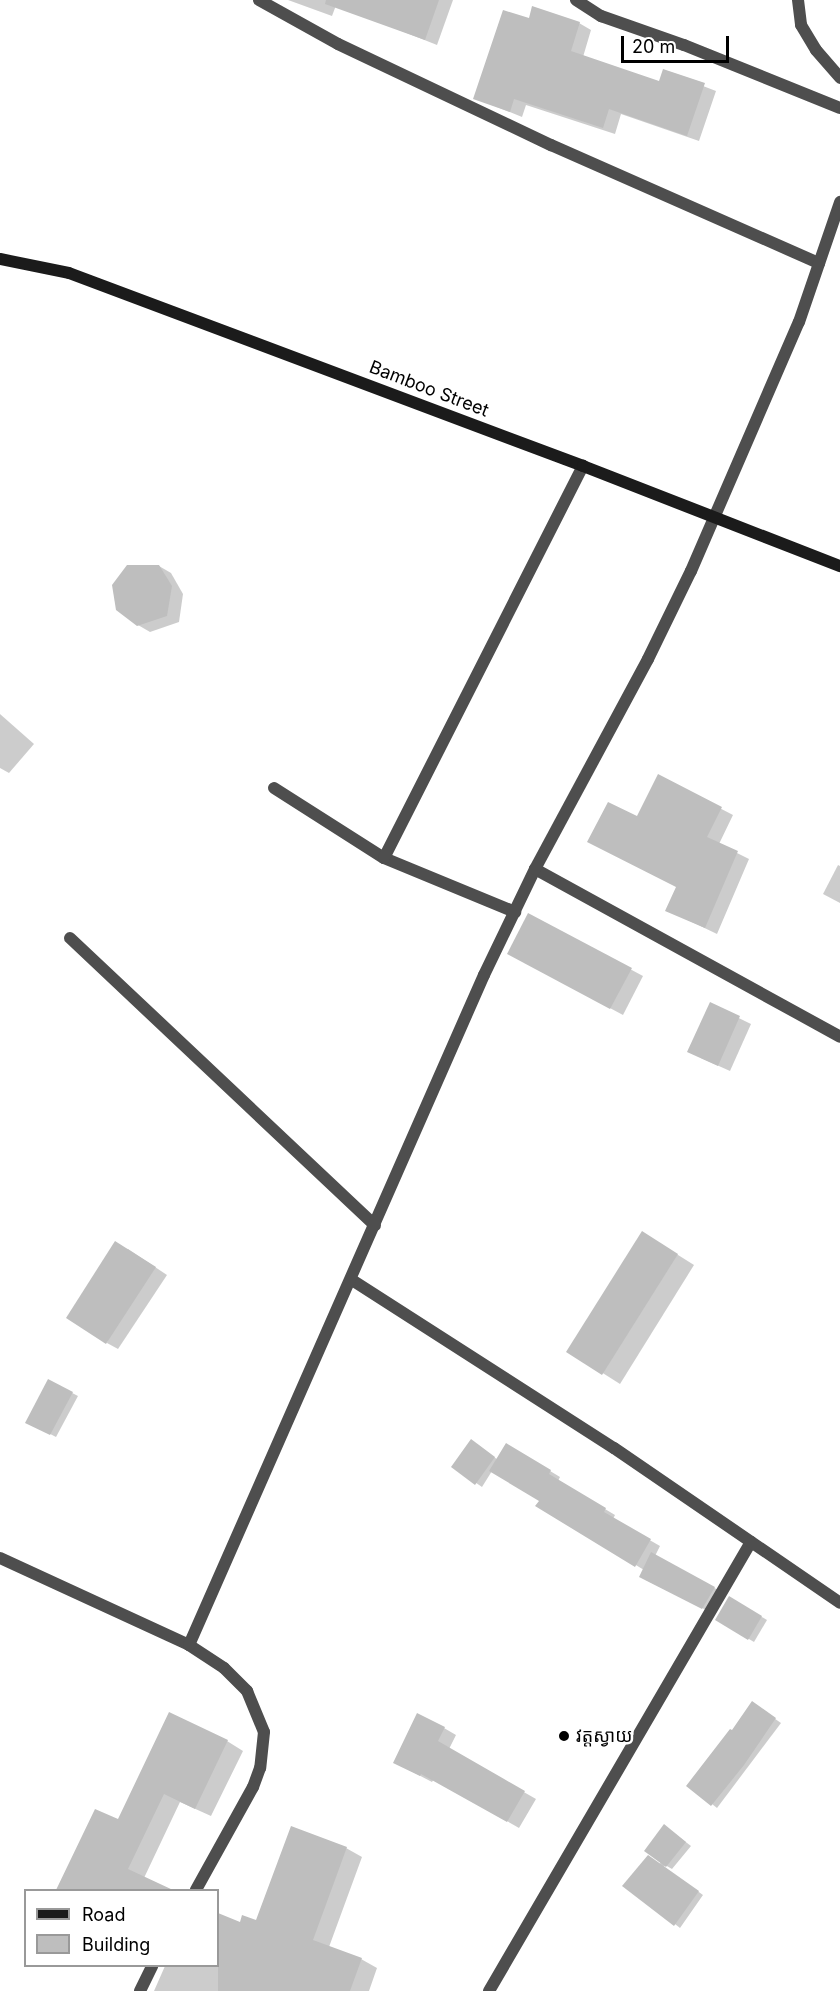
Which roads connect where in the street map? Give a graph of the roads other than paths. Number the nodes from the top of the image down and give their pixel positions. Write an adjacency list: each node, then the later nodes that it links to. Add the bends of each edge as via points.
1 (259, 0): 8 (street, via 338,44 551,145)
2 (576, 0): 5 (street, via 601,16)
3 (798, 0): 4 (street, via 801,25)
4 (840, 78)
5 (840, 108)
6 (840, 202): 8 (street)
7 (0, 259): 9 (street, Bamboo Street, via 69,273)
8 (819, 263): 10 (street, via 799,322)
9 (583, 466): 10 (street, Bamboo Street); 13 (street)
10 (714, 516): 11 (street, Bamboo Street); 14 (street, via 648,659)
11 (840, 566)
12 (274, 788): 13 (street)
13 (384, 858): 15 (street)
14 (535, 868): 15 (street); 17 (street)
15 (515, 912): 18 (street)
16 (70, 938): 18 (street)
17 (840, 1037)
18 (375, 1225): 19 (street)
19 (352, 1280): 20 (street, via 614,1448); 23 (street)
20 (751, 1542): 22 (street); 27 (street)
21 (0, 1558): 23 (street)
22 (840, 1603)
23 (189, 1645): 24 (street, via 224,1668 247,1691 264,1732 264,1752 253,1787)
24 (197, 1889)
25 (151, 1967): 26 (street)
26 (140, 1991)
27 (489, 1991)

